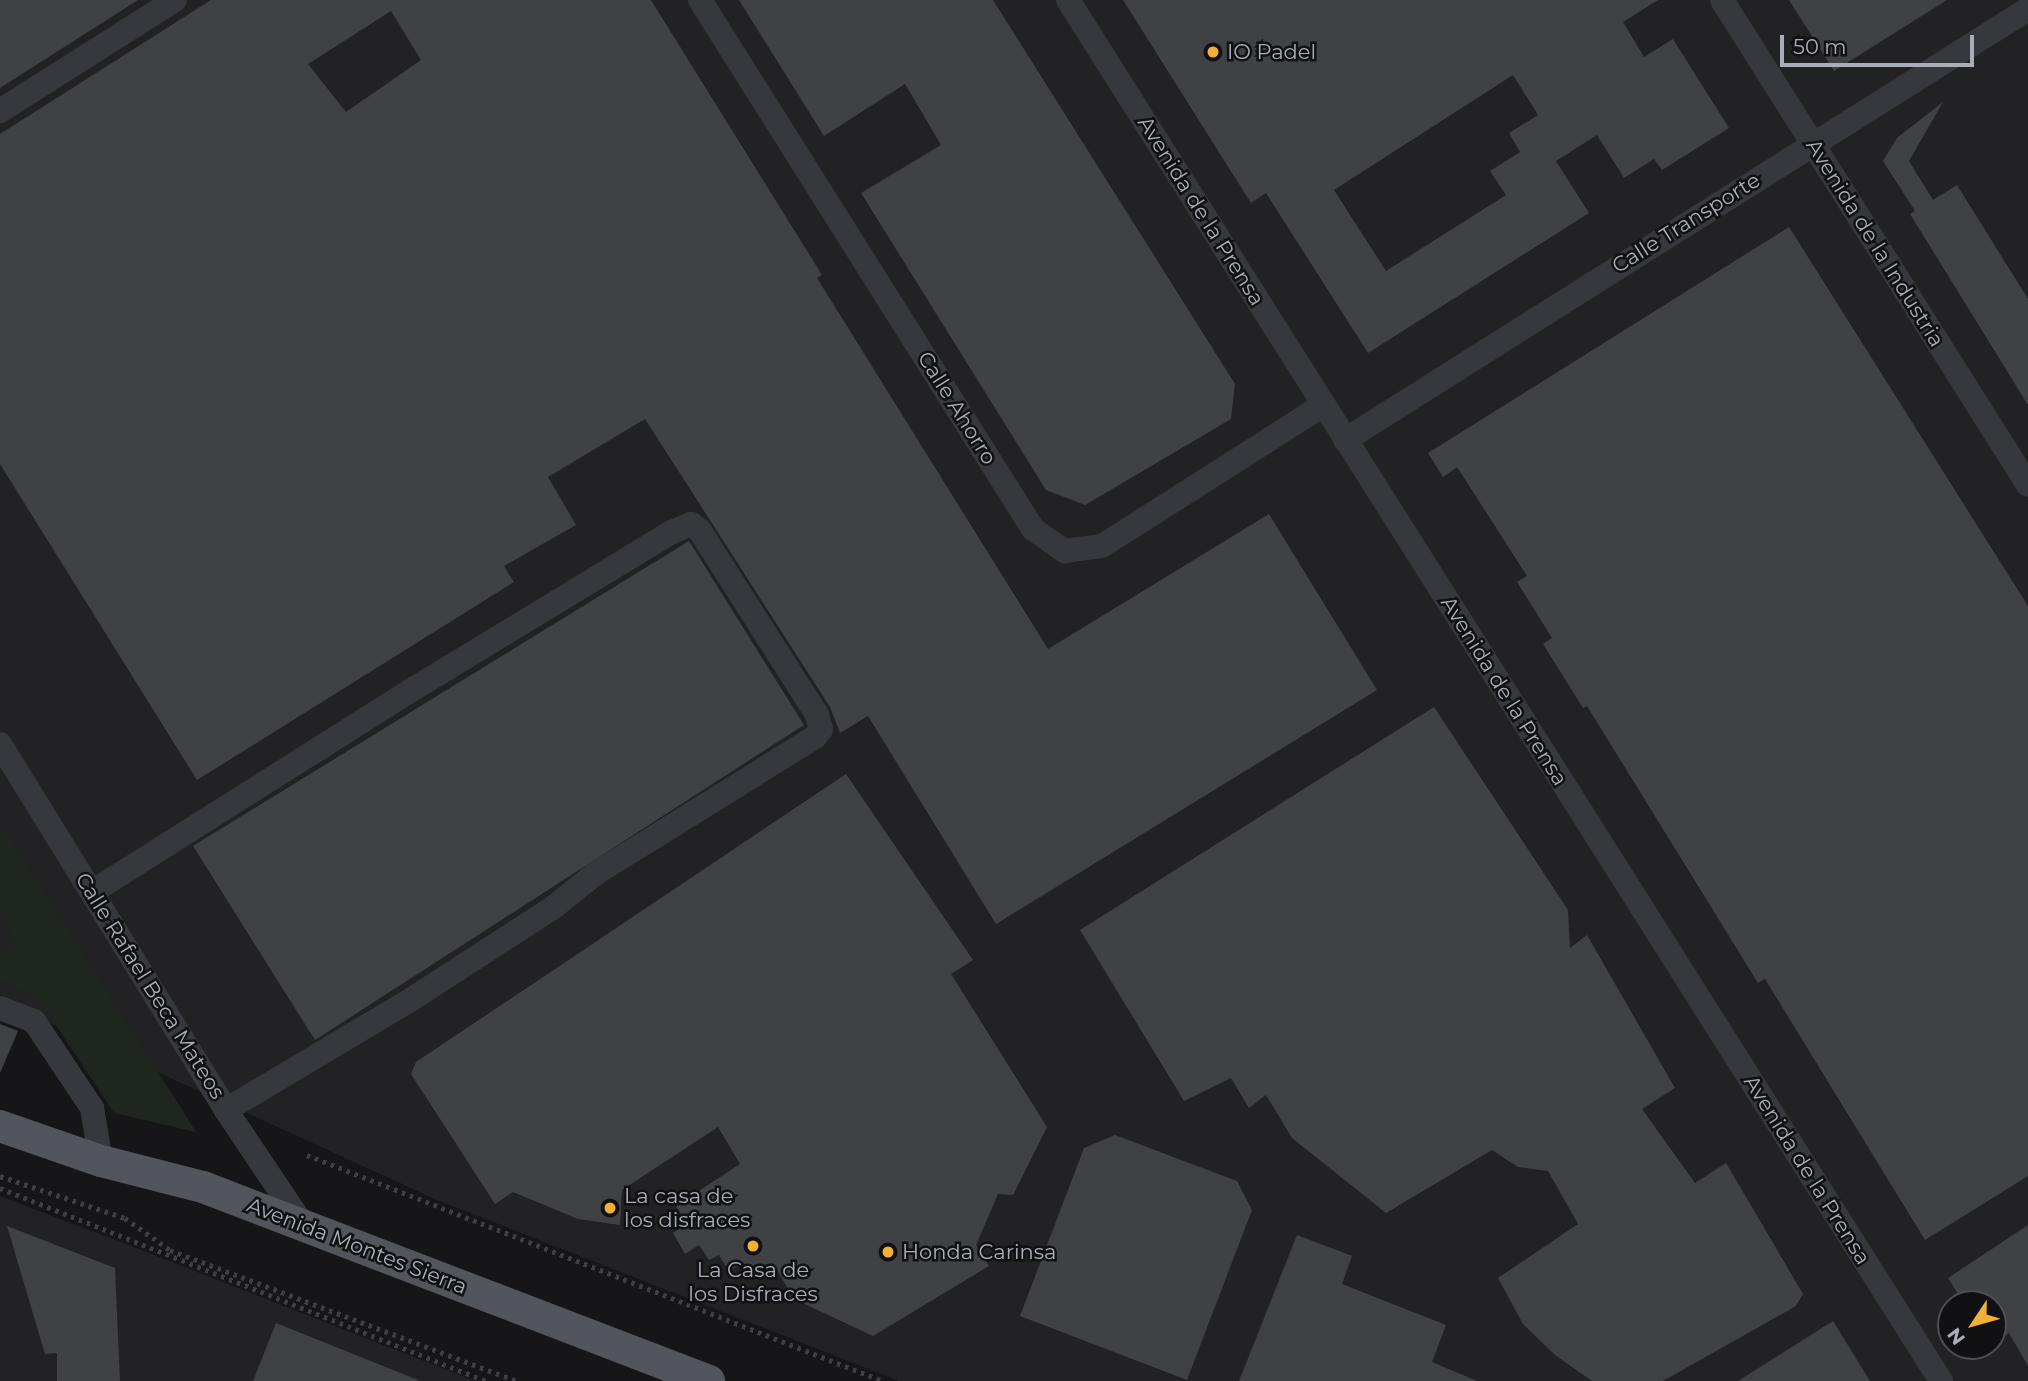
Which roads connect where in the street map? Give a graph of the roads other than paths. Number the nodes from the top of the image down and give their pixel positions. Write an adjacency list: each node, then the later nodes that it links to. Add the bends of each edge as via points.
1 (175, 0): 6 (street)
2 (700, 0): 8 (street, Calle Ahorro, via 1033,529 1065,551 1102,547)
3 (1068, 0): 8 (street, Avenida de la Prensa)
4 (1722, 0): 7 (street, Avenida de la Industria)
5 (2028, 9): 7 (street, Calle Transporte)
6 (0, 111)
7 (1812, 143): 9 (street, Calle Transporte); 10 (street, Avenida de la Industria)
8 (1323, 405): 9 (street, Avenida de la Prensa)
9 (1345, 440): 20 (street, Avenida de la Prensa)
10 (2028, 485)
11 (0, 744): 12 (street, Calle Rafael Beca Mateos)
12 (9, 778): 13 (street, Calle Rafael Beca Mateos)
13 (92, 892): 15 (street, Calle Rafael Beca Mateos); 15 (street, via 415,688 691,524 700,531 817,715 821,729 816,737 595,874 554,907 407,1002)
14 (0, 1008): 17 (street, via 34,1021 92,1108)
15 (226, 1110): 18 (street, Calle Rafael Beca Mateos)
16 (0, 1126): 17 (main road, Avenida Montes Sierra)
17 (101, 1161): 18 (main road, Avenida Montes Sierra, via 203,1187)
18 (303, 1225): 19 (main road, Avenida Montes Sierra)
19 (709, 1381)
20 (1941, 1381)

